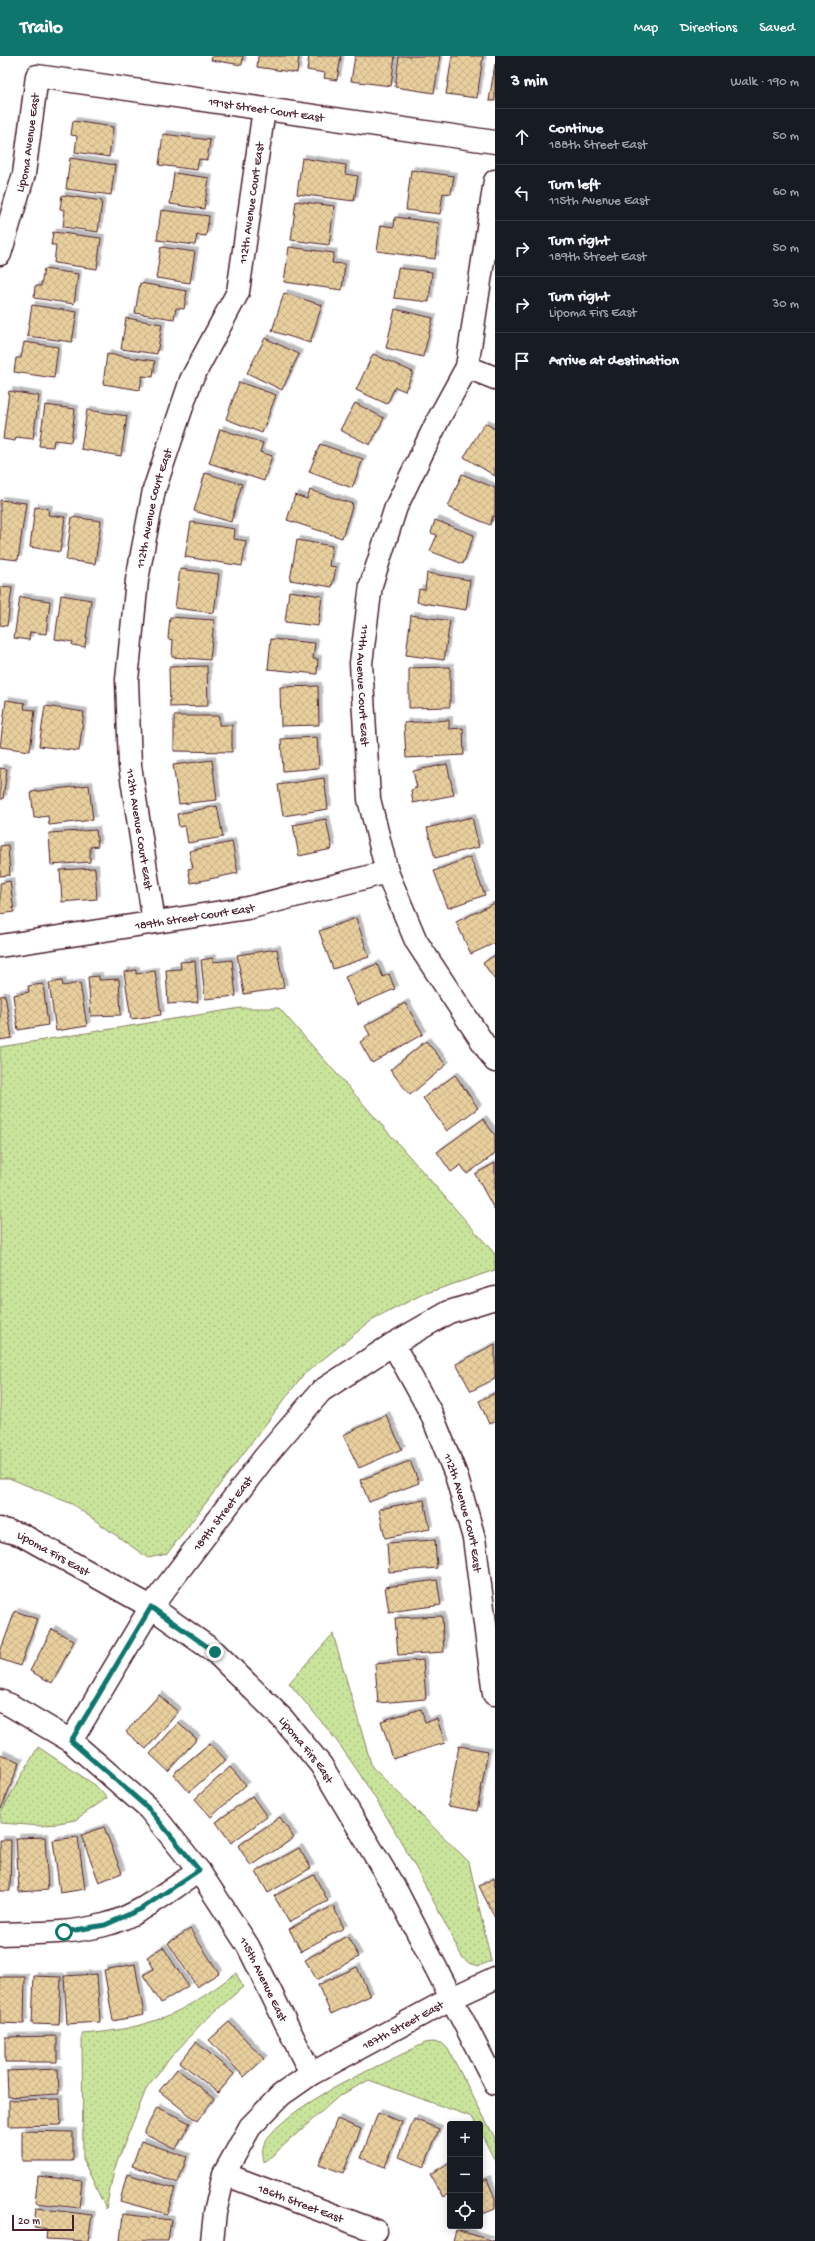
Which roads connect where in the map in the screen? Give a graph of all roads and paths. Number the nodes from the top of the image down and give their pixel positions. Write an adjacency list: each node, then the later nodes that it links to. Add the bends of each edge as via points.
1 (36, 76): 2 (street, 191st Street Court East); 5 (street, Lipoma Avenue East, via 24,174)
2 (264, 109): 3 (street, 191st Street Court East); 9 (street, 112th Avenue Court East, via 238,292 191,380 154,490 137,580 127,680 130,766)
3 (495, 142)
4 (495, 181): 6 (street, 111th Avenue Court East)
5 (0, 254)
6 (467, 367): 7 (street); 8 (street, 111th Avenue Court East, via 396,507 371,585 361,663 364,733 368,799)
7 (495, 378)
8 (387, 872): 9 (street, 189th Street Court East, via 248,908); 11 (street, 111th Avenue Court East, via 416,941)
9 (154, 922): 10 (street, 189th Street Court East)
10 (0, 946)
11 (495, 1061)
12 (495, 1298): 13 (street, 189th Street East, via 449,1312)
13 (393, 1344): 15 (street, 189th Street East, via 321,1391 264,1458); 16 (street, 112th Avenue Court East, via 432,1413 456,1475 474,1538)
14 (0, 1528): 15 (street, Lipoma Firs East, via 22,1535)
15 (151, 1607): 18 (street, 189th Street East); 22 (street, Lipoma Firs East, via 215,1652 283,1719 321,1764 398,1894)
16 (494, 1694)
17 (0, 1701): 18 (street)
18 (71, 1741): 19 (street, 115th Avenue East, via 149,1809)
19 (199, 1870): 20 (street, via 141,1909 105,1925 64,1932); 23 (street, 115th Avenue East, via 248,1946)
20 (0, 1934)
21 (495, 1978): 22 (street, 187th Street East)
22 (450, 1998): 23 (street, 187th Street East); 24 (street, Lipoma Firs East)
23 (311, 2074): 25 (street, via 281,2095 250,2127)
24 (495, 2083)
25 (224, 2174): 26 (street, 186th Street East); 27 (street)
26 (376, 2231)
27 (212, 2241)

